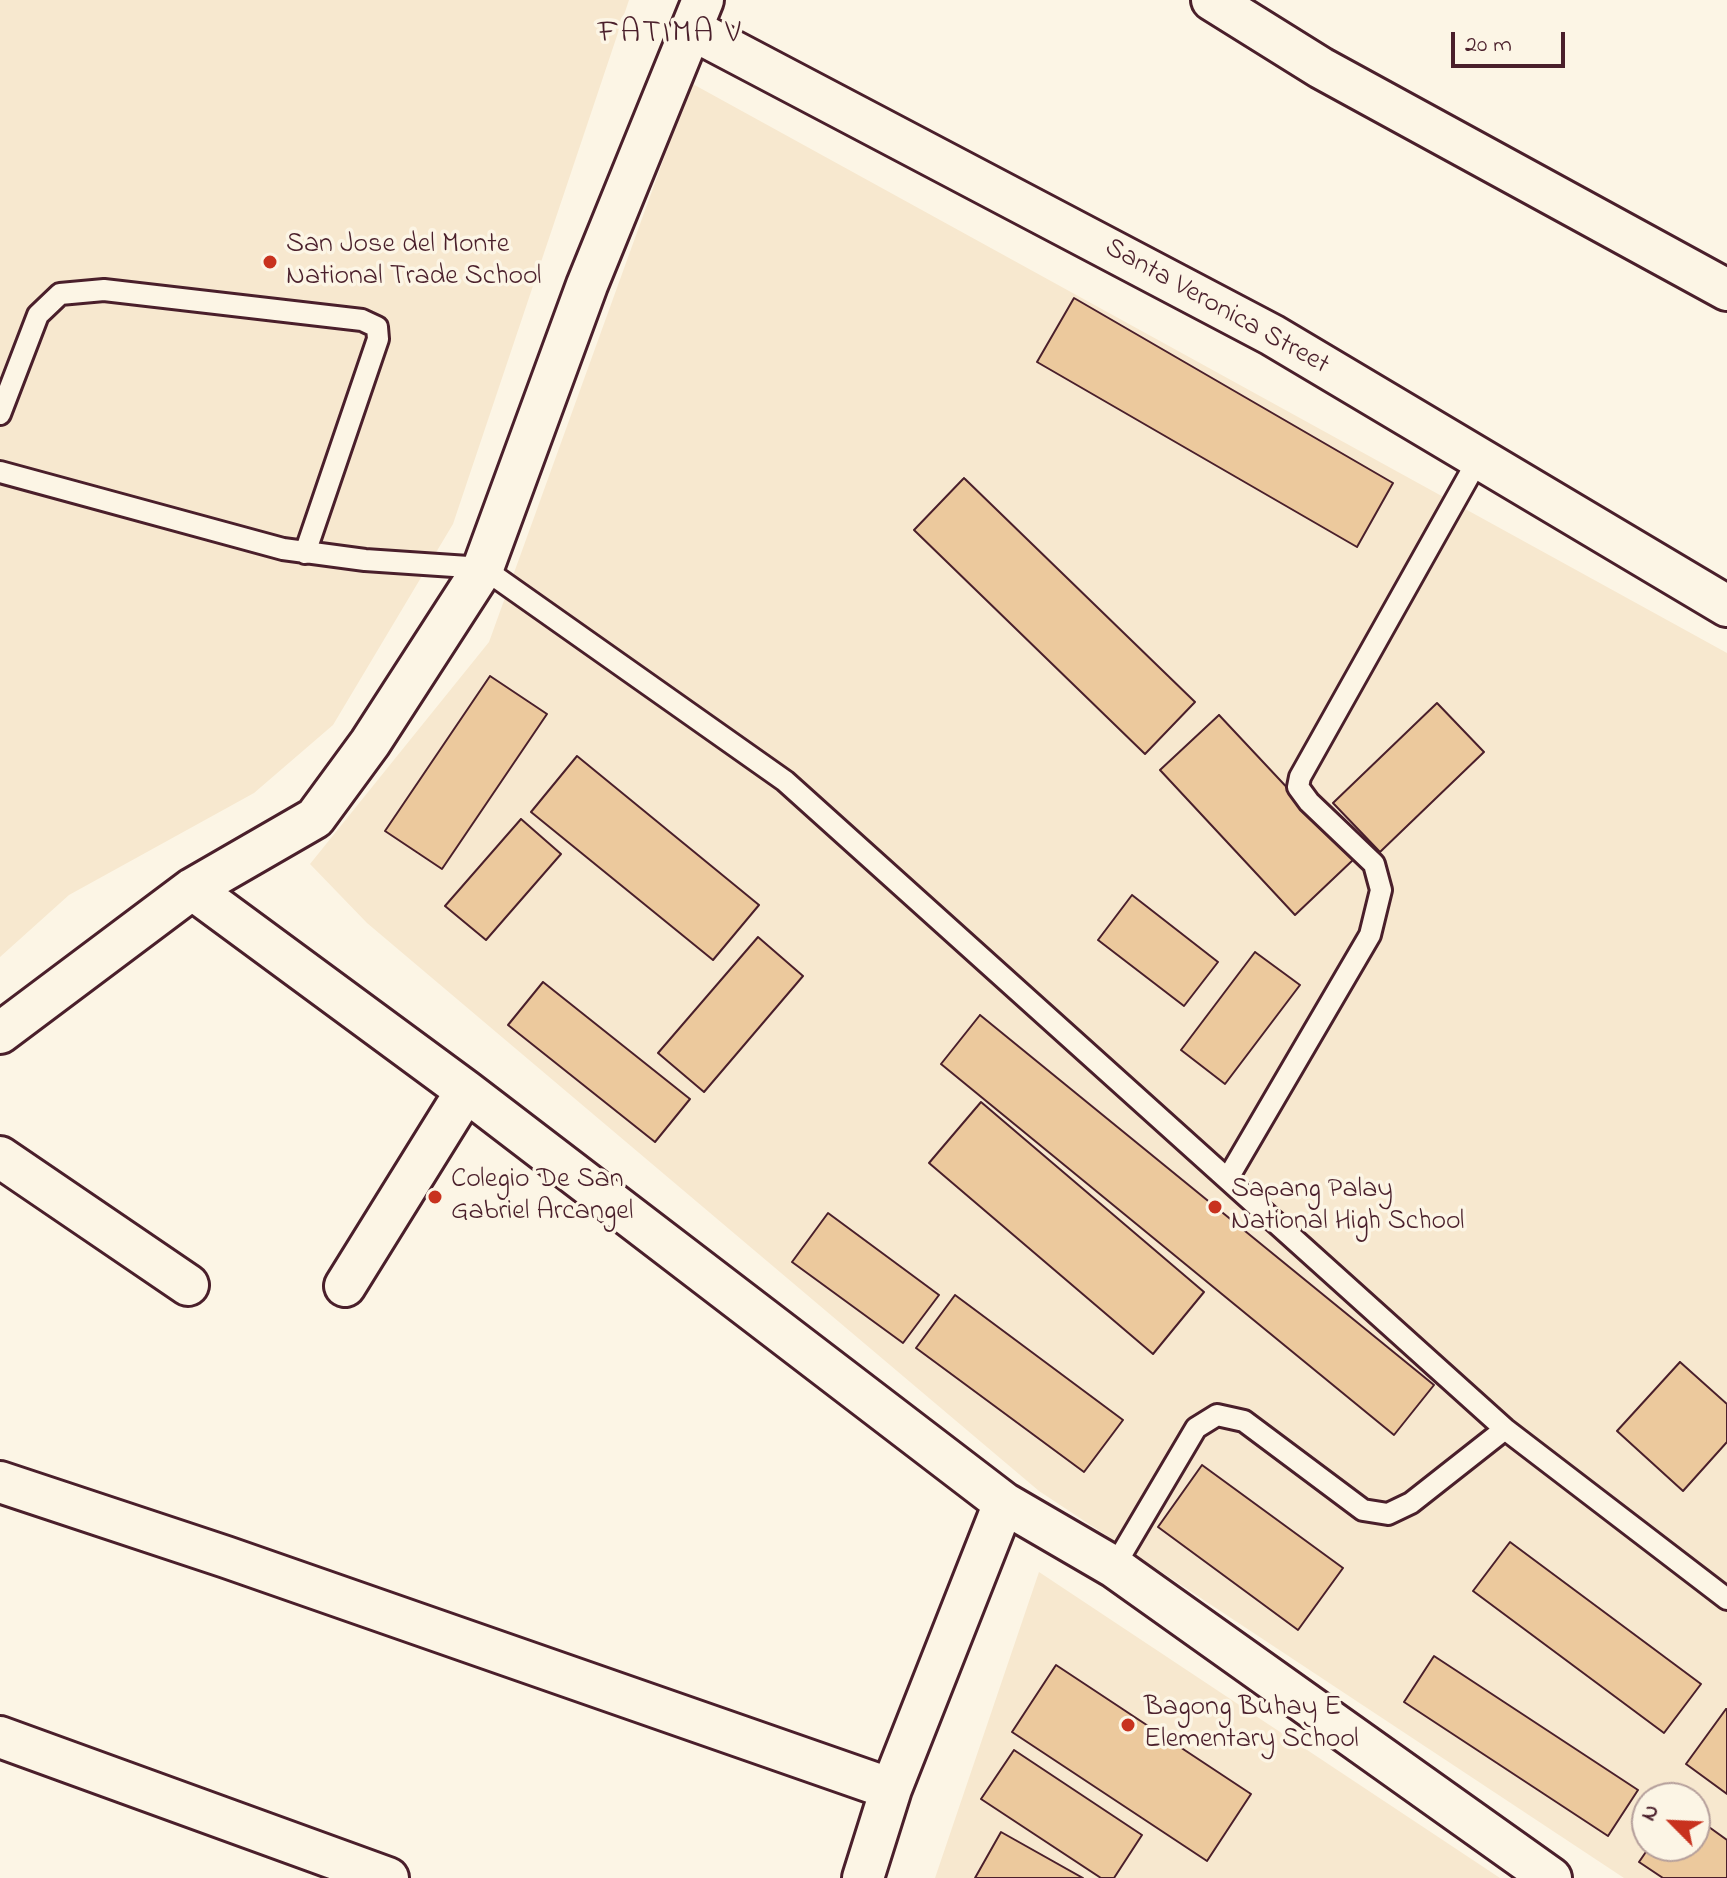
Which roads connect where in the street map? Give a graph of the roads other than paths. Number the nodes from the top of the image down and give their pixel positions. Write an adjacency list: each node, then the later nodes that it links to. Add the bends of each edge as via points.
1 (1212, 0): 3 (street, via 1321,68)
2 (698, 15): 5 (street, Santa Veronica Street, via 1272,335); 8 (street, via 587,285)
3 (1727, 290)
4 (0, 414): 7 (lane, via 38,315 60,294 104,290 362,320 377,327 378,339)
5 (1479, 458): 9 (street, Santa Veronica Street); 14 (lane, via 1300,777 1298,787 1309,802 1374,864 1381,890 1370,935)
6 (0, 472): 7 (lane)
7 (305, 553): 8 (lane)
8 (483, 568): 10 (street, via 315,818); 14 (lane, via 785,781)
9 (1727, 606)
10 (192, 889): 11 (street); 12 (street)
11 (0, 1033)
12 (466, 1091): 16 (street); 19 (street)
13 (0, 1157): 15 (street)
14 (1228, 1178): 17 (lane)
15 (188, 1285)
16 (345, 1286)
17 (1505, 1429): 20 (lane, via 1411,1503 1388,1514 1363,1510 1244,1421 1217,1415 1196,1428); 21 (lane)
18 (0, 1482): 23 (street)
19 (1004, 1503): 20 (street); 23 (street)
20 (1114, 1567): 26 (street)
21 (1727, 1599)
22 (0, 1737): 24 (street)
23 (891, 1789): 25 (street)
24 (388, 1878)
25 (863, 1878)
26 (1551, 1878)

